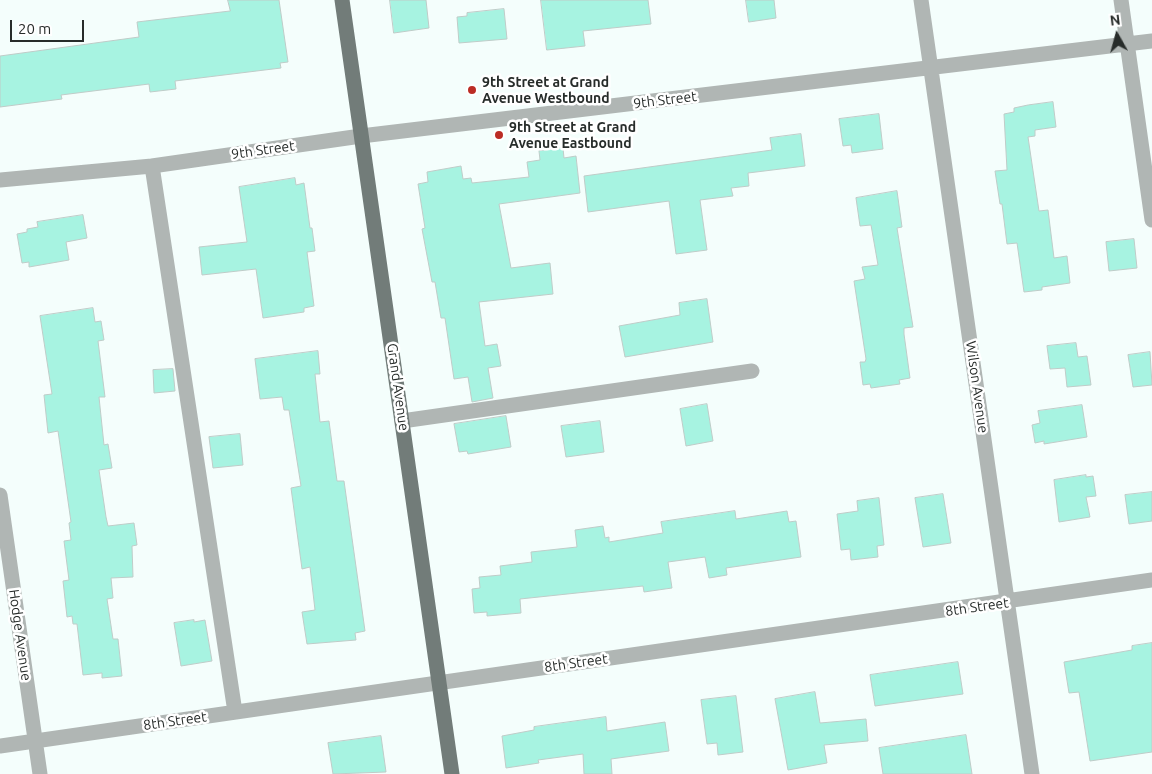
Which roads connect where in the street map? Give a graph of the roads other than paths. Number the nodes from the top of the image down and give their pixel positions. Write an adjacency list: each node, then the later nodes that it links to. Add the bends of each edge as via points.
1 (342, 0): 7 (main road, Grand Avenue)
2 (921, 0): 6 (street, Wilson Avenue)
3 (1121, 0): 5 (street)
4 (1152, 41): 5 (street, 9th Street)
5 (1127, 44): 6 (street, 9th Street); 10 (street)
6 (931, 67): 7 (street, 9th Street); 15 (street, Wilson Avenue)
7 (362, 136): 8 (street, 9th Street); 12 (main road, Grand Avenue)
8 (152, 166): 9 (street, 9th Street); 17 (street)
9 (0, 180)
10 (1152, 220)
11 (752, 371): 12 (street)
12 (402, 420): 16 (main road, Grand Avenue)
13 (0, 495): 18 (street, Hodge Avenue)
14 (1152, 580): 15 (street, 8th Street)
15 (1008, 602): 16 (street, 8th Street); 22 (street, Wilson Avenue)
16 (440, 682): 17 (street, 8th Street); 21 (main road, Grand Avenue)
17 (235, 712): 18 (street, 8th Street)
18 (35, 741): 19 (street, 8th Street); 20 (street, Hodge Avenue)
19 (0, 746)
20 (40, 774)
21 (452, 774)
22 (1032, 774)

